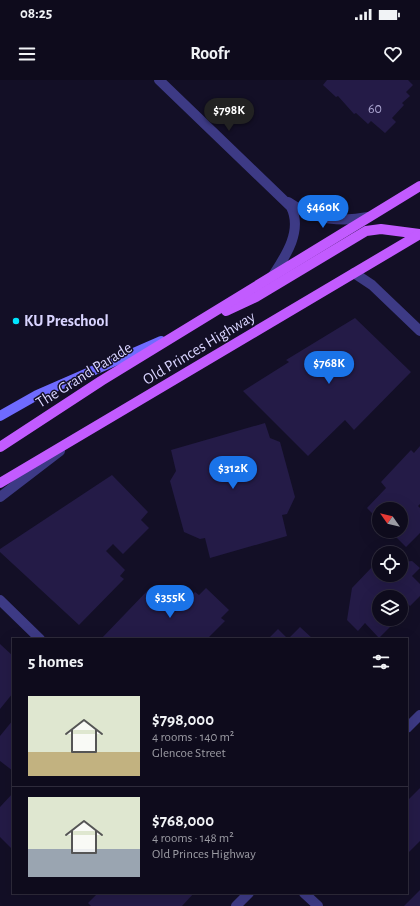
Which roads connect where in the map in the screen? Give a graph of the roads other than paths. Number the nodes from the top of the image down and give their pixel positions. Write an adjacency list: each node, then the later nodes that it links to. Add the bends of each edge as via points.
1 (159, 80): 3 (street)
2 (420, 186): 4 (main road, Old Princes Highway)
3 (285, 200): 4 (street, via 308,213 326,219); 7 (street, via 294,213 295,230)
4 (369, 217): 7 (main road, Old Princes Highway)
5 (420, 234): 6 (main road, Old Princes Highway); 8 (main road, via 366,231 256,297)
6 (354, 273): 10 (street, via 372,285); 12 (main road, Old Princes Highway)
7 (272, 277): 8 (main road, Old Princes Highway)
8 (203, 319): 9 (main road, Old Princes Highway)
9 (184, 330): 11 (street, via 37,395); 13 (main road, The Grand Parade)
10 (420, 331)
11 (0, 416)
12 (81, 436): 14 (main road); 15 (street, Old Princes Highway)
13 (0, 447)
14 (0, 483)
15 (0, 497)
16 (0, 600): 17 (street)
17 (39, 638)
18 (420, 715): 19 (street)
19 (408, 727)
20 (248, 894): 22 (street)
21 (305, 894): 23 (street)
22 (236, 906)
23 (318, 906)

